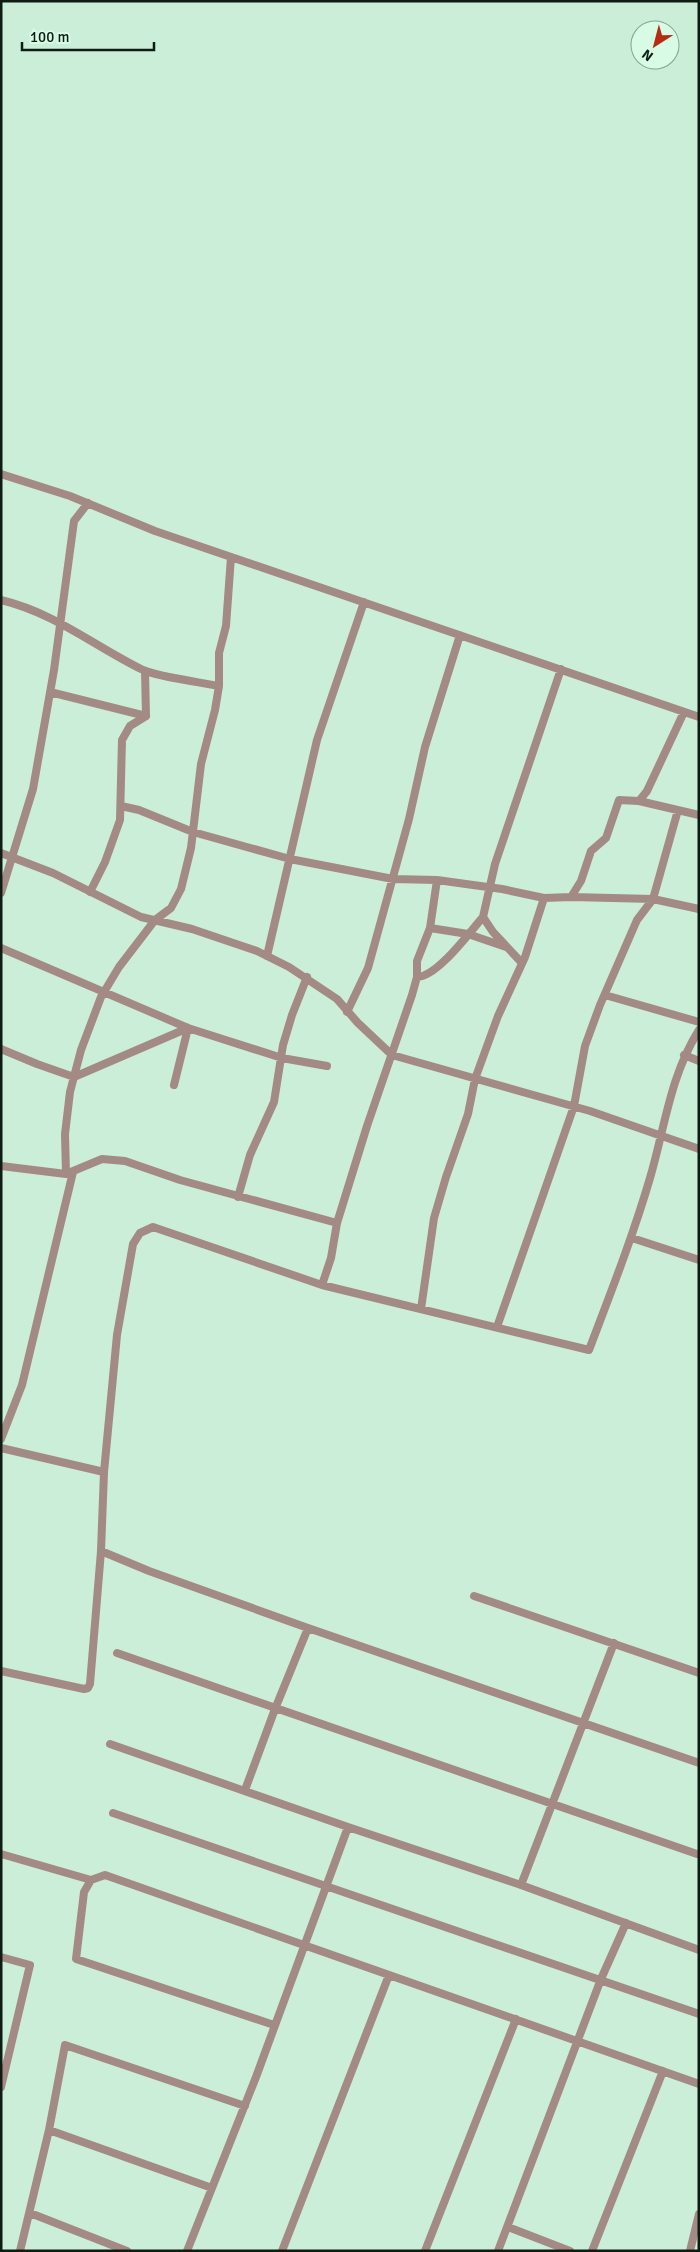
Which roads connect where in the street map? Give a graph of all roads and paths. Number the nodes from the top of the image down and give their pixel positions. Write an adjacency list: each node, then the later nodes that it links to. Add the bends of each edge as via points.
1 (1, 474): 2 (street)
2 (88, 504): 3 (street); 6 (street, via 74,521)
3 (232, 557): 5 (street); 10 (street, via 226,626 219,653)
4 (1, 600): 6 (street, via 27,606)
5 (364, 602): 7 (street); 22 (street, via 317,740)
6 (60, 622): 9 (street); 11 (street)
7 (460, 635): 8 (street); 23 (street, via 425,747)
8 (561, 669): 12 (street); 25 (street, via 495,864)
9 (145, 671): 10 (street); 13 (street)
10 (219, 686): 19 (street, via 201,764)
11 (50, 692): 13 (street); 21 (street, via 33,789)
12 (684, 712): 14 (street); 15 (street, via 647,791)
13 (146, 716): 16 (street, via 130,726 122,740)
14 (699, 717)
15 (639, 800): 17 (street); 28 (street, via 619,800 606,838 591,851 581,881)
16 (121, 806): 19 (street, via 140,810); 26 (street, via 120,820 105,862)
17 (678, 810): 18 (street); 30 (street)
18 (699, 814)
19 (193, 832): 22 (street); 33 (street, via 181,889 171,908)
20 (1, 853): 21 (street)
21 (12, 857): 26 (street); 27 (street)
22 (290, 859): 23 (street); 38 (street)
23 (393, 879): 24 (street); 44 (street, via 368,968)
24 (437, 880): 25 (street); 34 (street)
25 (490, 888): 29 (street); 32 (street)
26 (90, 892): 33 (street, via 141,917)
27 (1, 893)
28 (571, 897): 29 (street); 30 (street)
29 (544, 898): 39 (street)
30 (653, 898): 31 (street); 43 (street, via 637,920)
31 (699, 909)
32 (483, 917): 35 (street); 37 (street)
33 (155, 920): 38 (street, via 192,929); 42 (street)
34 (430, 928): 35 (street); 41 (street, via 417,961)
35 (468, 934): 37 (street); 41 (street, via 438,967 423,977)
36 (1, 948): 42 (street)
37 (508, 948): 39 (street)
38 (267, 956): 40 (street)
39 (522, 963): 55 (street, via 498,1016)
40 (307, 977): 44 (street, via 337,999); 51 (street, via 292,1015)
41 (417, 977): 49 (street)
42 (104, 992): 46 (street); 54 (street)
43 (605, 995): 45 (street); 57 (street, via 585,1046)
44 (347, 1012): 49 (street)
45 (699, 1022)
46 (188, 1028): 51 (street); 54 (street); 56 (street)
47 (699, 1030): 50 (street)
48 (1, 1049): 54 (street)
49 (392, 1055): 55 (street); 63 (street)
50 (684, 1055): 52 (street); 58 (street, via 671,1092)
51 (282, 1058): 53 (street); 62 (street, via 274,1102 250,1155)
52 (699, 1061)
53 (327, 1066)
54 (74, 1077): 61 (street, via 65,1134)
55 (476, 1079): 57 (street); 67 (street, via 434,1218)
56 (174, 1085)
57 (574, 1106): 58 (street); 68 (street)
58 (662, 1136): 59 (street); 64 (street)
59 (699, 1149)
60 (1, 1166): 61 (street)
61 (69, 1173): 62 (street, via 102,1159 125,1161); 69 (street, via 22,1385)
62 (238, 1197): 63 (street)
63 (337, 1223): 66 (street)
64 (632, 1238): 65 (street); 68 (street, via 588,1350)
65 (699, 1260)
66 (322, 1285): 67 (street); 71 (street, via 153,1227 140,1233 133,1244 117,1335)
67 (420, 1309): 68 (street)
68 (497, 1327)
69 (1, 1439)
70 (1, 1448): 71 (street)
71 (104, 1472): 72 (street)
72 (101, 1551): 74 (street); 77 (street, via 88,1688)
73 (474, 1596): 75 (street)
74 (308, 1628): 79 (street); 80 (street)
75 (614, 1643): 78 (street); 80 (street)
76 (117, 1653): 79 (street)
77 (1, 1671)
78 (699, 1673)
79 (274, 1709): 83 (street); 84 (street)
80 (582, 1722): 82 (street); 84 (street)
81 (110, 1744): 83 (street)
82 (699, 1763)
83 (245, 1790): 86 (street)
84 (552, 1804): 88 (street); 90 (street)
85 (113, 1813): 91 (street)
86 (348, 1827): 90 (street); 91 (street)
87 (1, 1854): 89 (street)
88 (697, 1854)
89 (91, 1880): 93 (street, via 105,1875); 100 (street, via 84,1892 76,1959)
90 (521, 1885): 92 (street)
91 (326, 1887): 93 (street); 97 (street)
92 (626, 1923): 94 (street); 97 (street)
93 (304, 1945): 96 (street); 100 (street)
94 (699, 1950)
95 (1, 1957): 104 (street, via 30,1966)
96 (389, 1975): 99 (street); 114 (street)
97 (602, 1979): 98 (street); 101 (street)
98 (699, 2014)
99 (516, 2019): 101 (street); 115 (street)
100 (274, 2025): 105 (street)
101 (577, 2042): 102 (street); 110 (street)
102 (663, 2071): 103 (street); 118 (street)
103 (699, 2084)
104 (1, 2087)
105 (245, 2106): 106 (street, via 65,2045); 107 (street)
106 (49, 2130): 107 (street); 108 (street)
107 (212, 2188): 113 (street)
108 (30, 2213): 111 (street); 112 (street)
109 (699, 2214): 119 (street)
110 (508, 2227): 116 (street); 117 (street)
111 (20, 2251)
112 (127, 2251)
113 (187, 2251)
114 (282, 2251)
115 (425, 2251)
116 (498, 2251)
117 (570, 2251)
118 (592, 2251)
119 (690, 2251)

